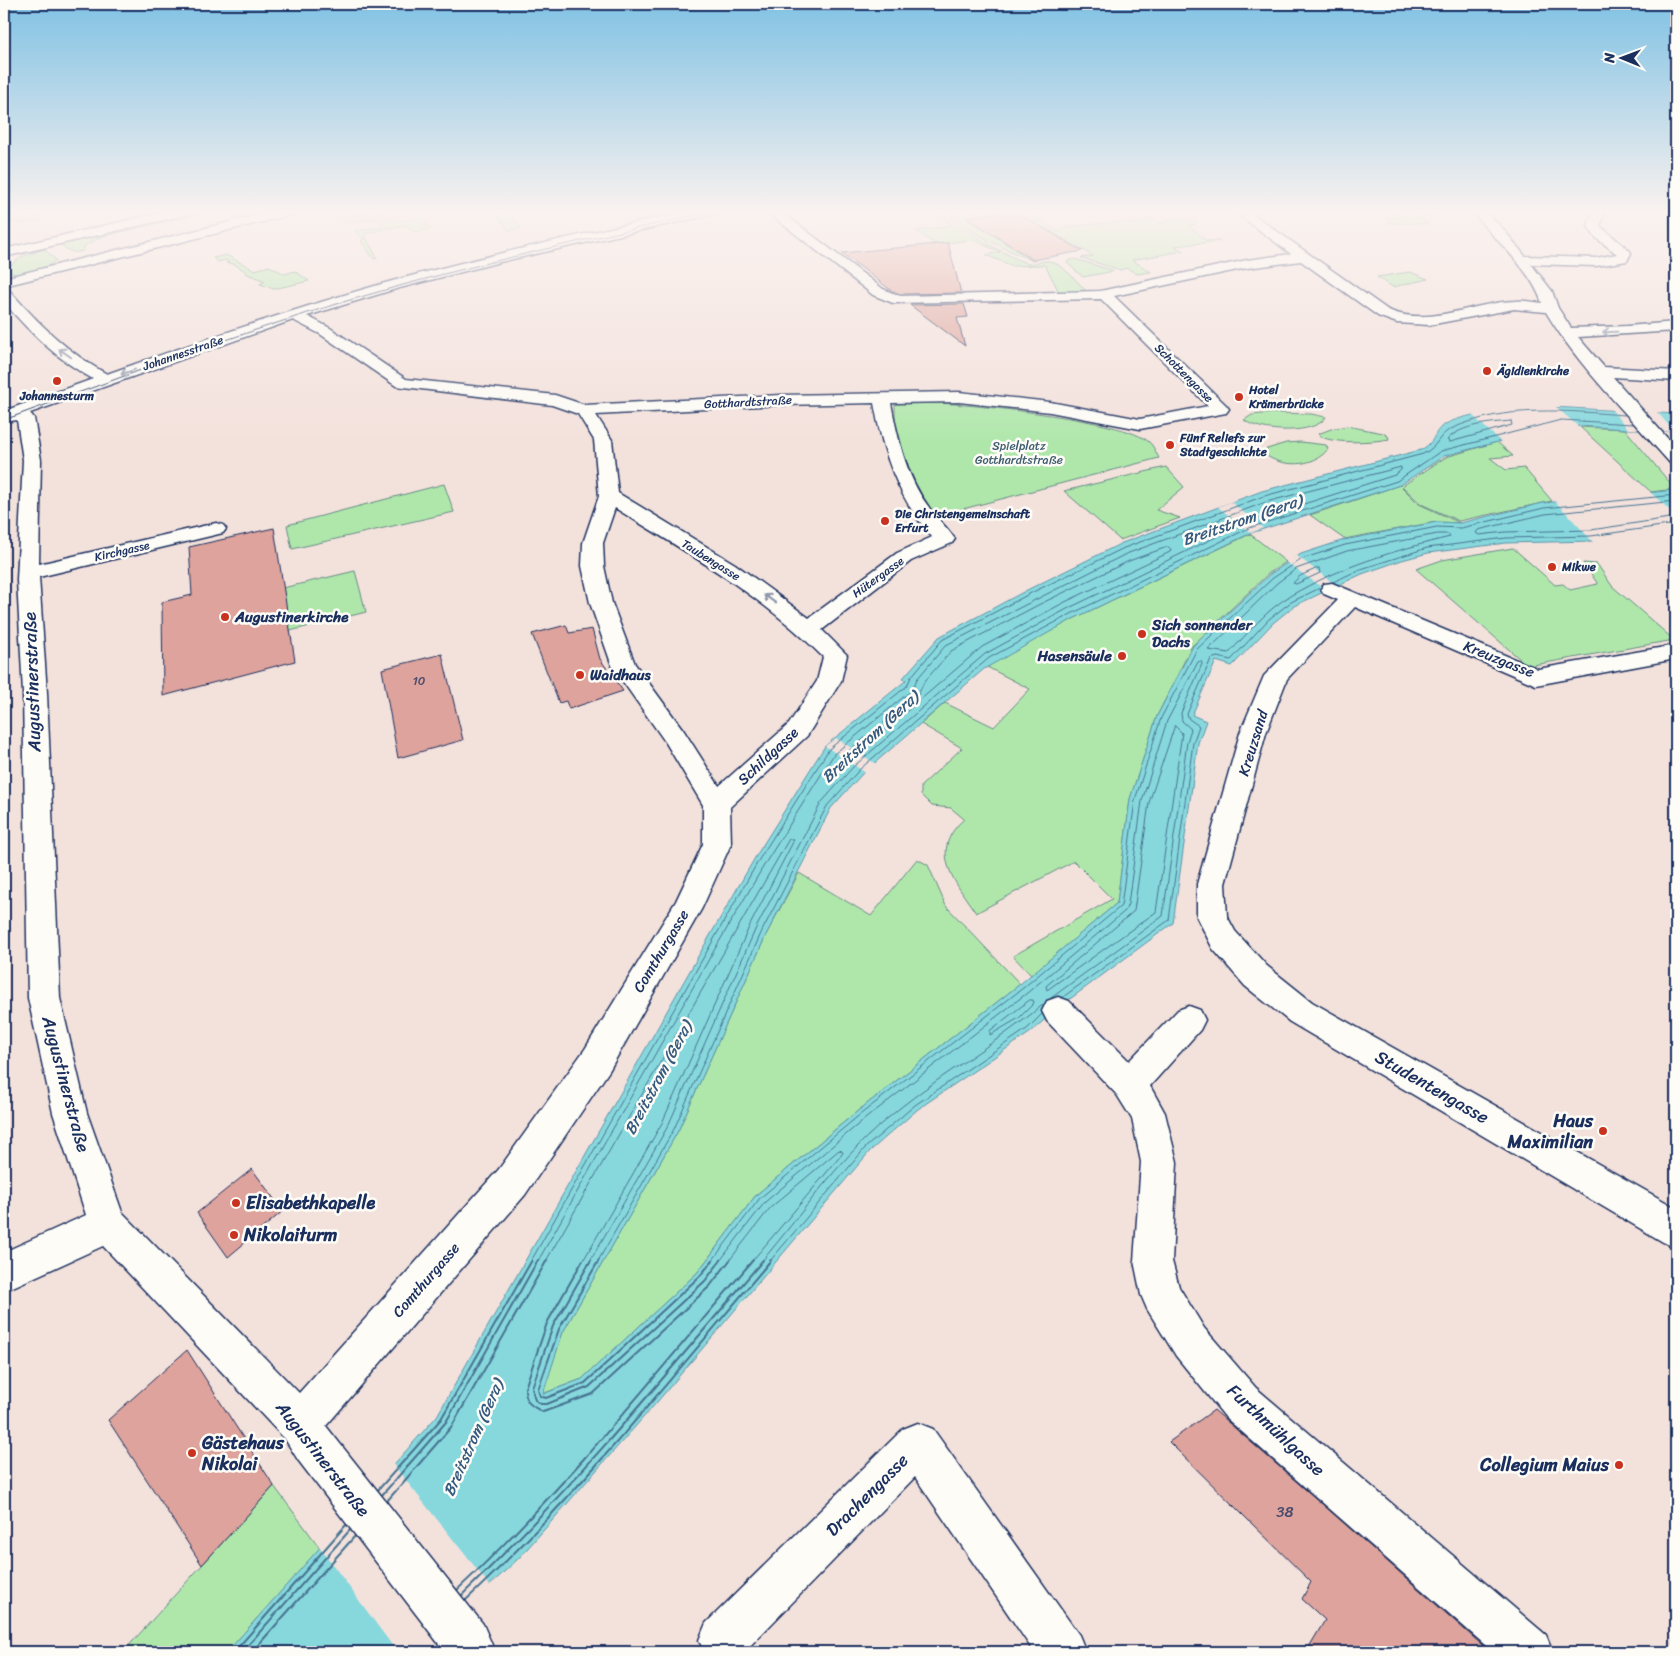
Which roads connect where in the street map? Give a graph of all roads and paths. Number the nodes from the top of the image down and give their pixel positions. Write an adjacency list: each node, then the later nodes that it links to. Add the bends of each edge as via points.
1 (393, 287): 9 (street, Johannesstraße)
2 (872, 287): 7 (street, via 898,300)
3 (1140, 287): 7 (street)
4 (1346, 287): 8 (street, via 1397,319 1422,321 1504,306)
5 (1542, 287): 8 (street)
6 (4, 293): 14 (street, one-way to 6, via 60,350)
7 (1105, 295): 16 (street, Schottengasse)
8 (1551, 308): 11 (street)
9 (294, 315): 14 (street, Johannesstraße, one-way to 14); 17 (street, Gotthardtstraße, via 325,331 402,382 555,400)
10 (1676, 326): 11 (street, one-way to 11)
11 (1566, 334): 12 (street)
12 (1598, 371): 13 (street); 19 (street)
13 (1676, 376)
14 (106, 380): 18 (street, Johannesstraße)
15 (882, 398): 16 (street, Gotthardtstraße, via 992,400 1140,424); 17 (street, Gotthardtstraße); 24 (street, Hütergasse, via 891,448 901,478 928,521 945,539 904,557)
16 (1220, 409)
17 (584, 410): 20 (street, via 603,440)
18 (11, 415): 22 (street, Augustinerstraße, via 25,418 32,460)
19 (1676, 459)
20 (609, 496): 24 (street, Taubengasse, one-way to 20, via 748,582); 26 (street, via 594,543 593,566 600,603 613,641 624,666 675,737)
21 (216, 529): 22 (street, Kirchgasse)
22 (28, 573): 31 (street, Augustinerstraße, via 44,998 70,1113)
23 (1342, 593): 25 (street, Kreuzgasse, via 1536,677); 27 (street, Kreuzsand, via 1276,676 1253,733 1211,884)
24 (810, 628): 26 (street, Schildgasse, via 835,654 829,681 798,730)
25 (1676, 652)
26 (716, 804): 34 (street, Comthurgasse, via 717,844 687,908 597,1060 512,1182)
27 (1212, 917): 32 (street, Studentengasse, via 1224,940 1256,976 1301,1012)
28 (1058, 1011): 30 (street, Furthmühlgasse)
29 (1188, 1020): 30 (street)
30 (1129, 1084): 38 (street, Furthmühlgasse, via 1148,1113 1159,1162 1152,1261 1161,1295 1190,1342 1241,1403)
31 (108, 1224): 33 (street); 34 (street, Augustinerstraße)
32 (1676, 1229)
33 (4, 1272)
34 (307, 1434): 36 (street, Augustinerstraße)
35 (723, 1640): 37 (street, Drachengasse, via 918,1444)
36 (469, 1647)
37 (1062, 1652)
38 (1529, 1652)

